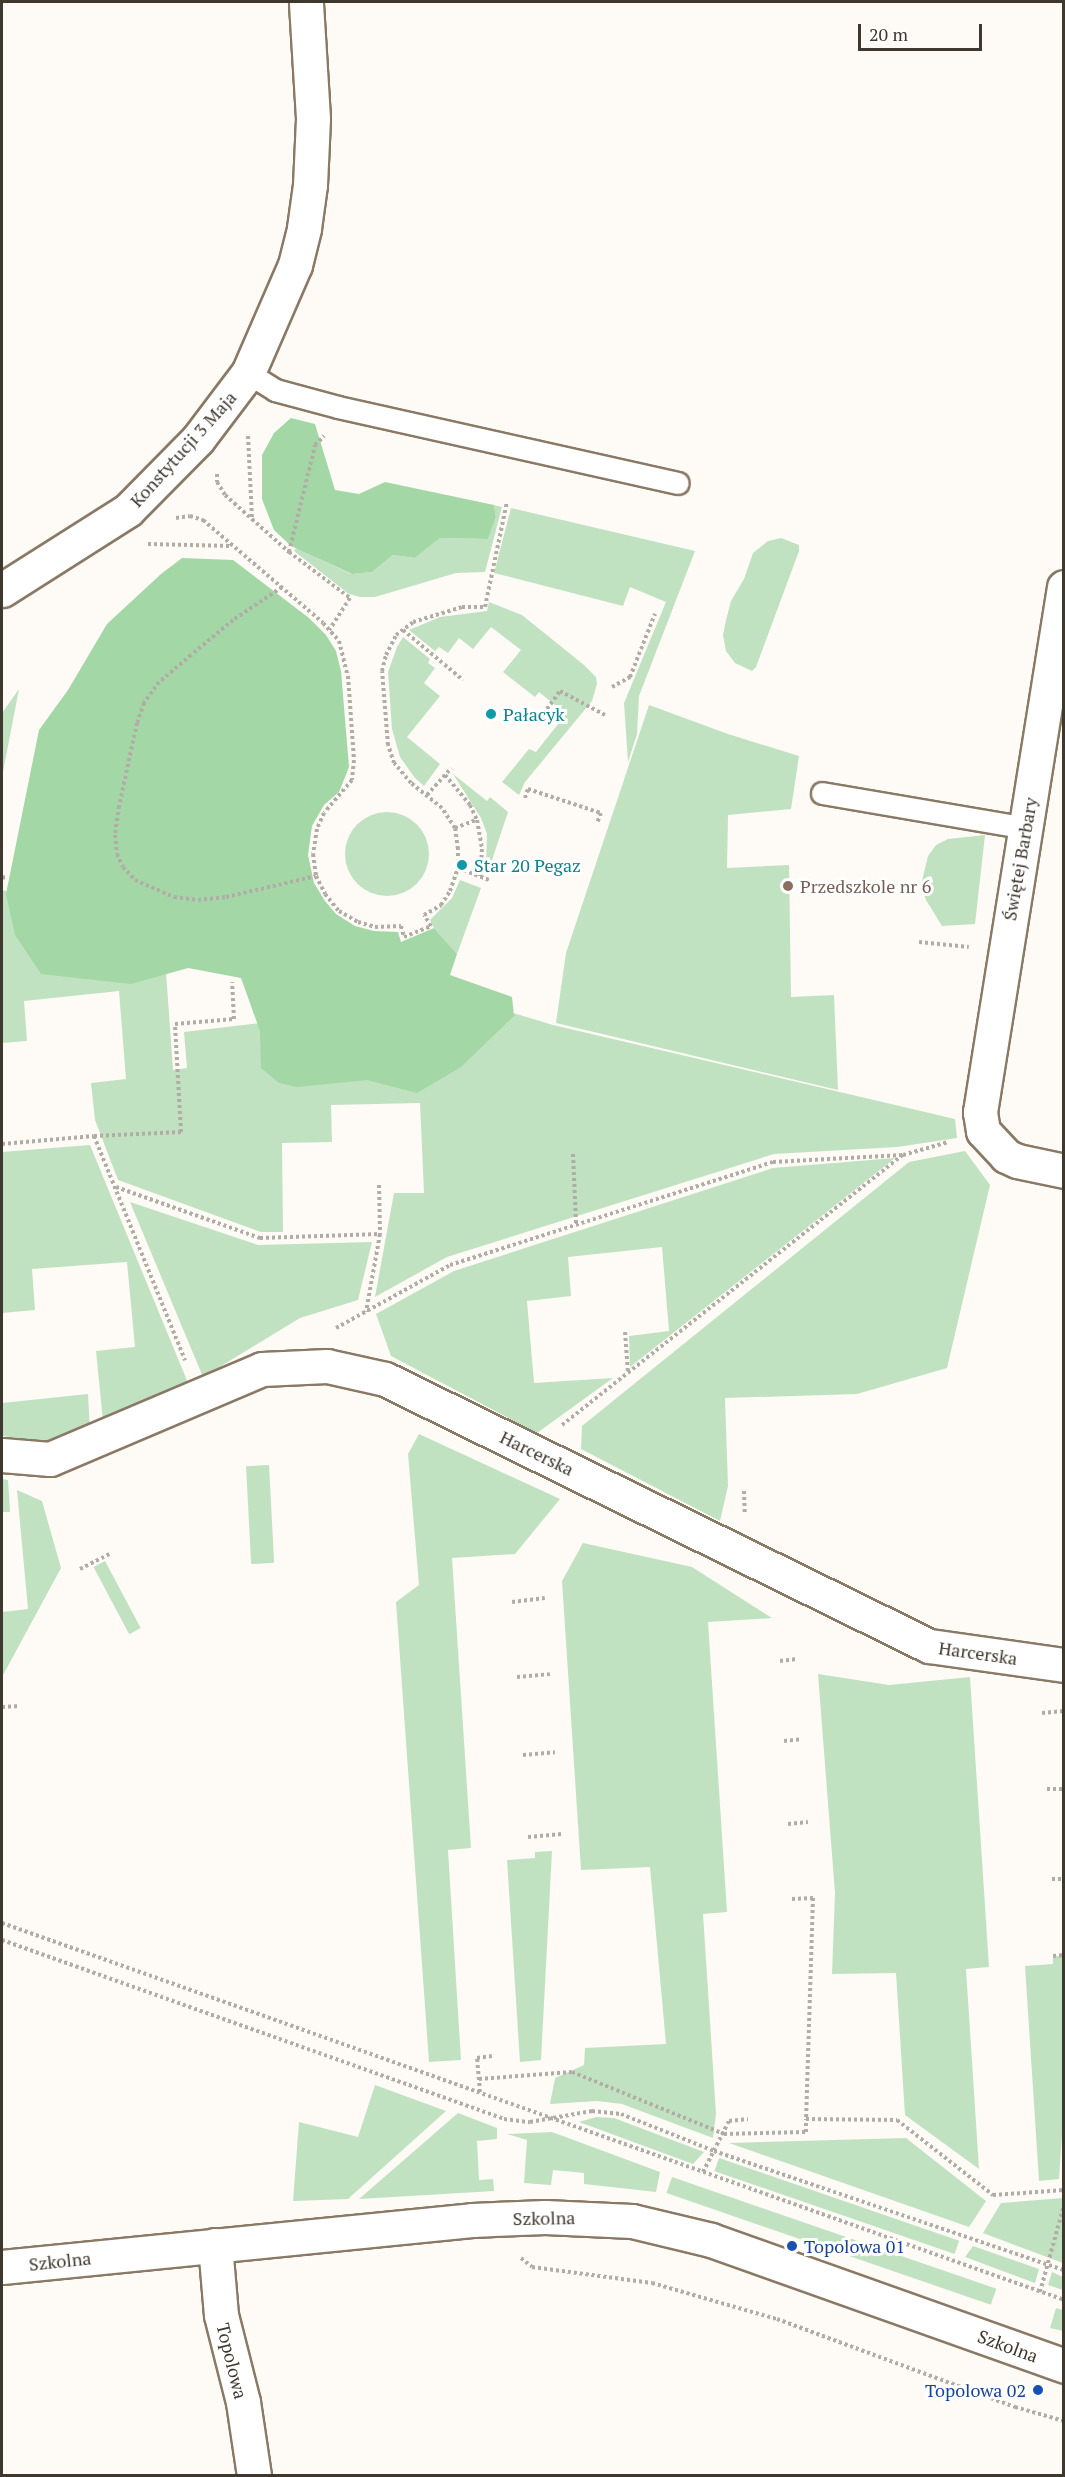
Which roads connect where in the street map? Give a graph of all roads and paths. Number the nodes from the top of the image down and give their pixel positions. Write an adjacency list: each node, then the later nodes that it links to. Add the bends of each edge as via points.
1 (306, 2): 2 (street, Konstytucji 3 Maja, via 313,118 304,228 295,265)
2 (248, 373): 3 (lane, via 275,390); 15 (street, Konstytucji 3 Maja, via 198,439 128,510)
3 (338, 407): 6 (lane); 12 (path, via 333,429 315,445)
4 (248, 429): 9 (path)
5 (217, 471): 9 (path, via 217,482 225,495)
6 (678, 483)
7 (507, 502): 18 (path, via 485,607 440,612)
8 (176, 518): 11 (path, via 190,516 203,520)
9 (252, 519): 12 (path)
10 (147, 543): 11 (path)
11 (232, 546): 13 (path)
12 (289, 552): 17 (path, via 350,598)
13 (282, 587): 17 (path); 34 (path, via 190,655 159,682 144,703 119,806 117,854 135,880 174,897 198,900)
14 (1064, 587): 22 (street, Świętej Barbary)
15 (2, 590)
16 (655, 614): 20 (path, via 630,677)
17 (329, 630): 34 (path, via 339,641 348,676 354,760 352,780 324,813 317,829 313,854)
18 (403, 630): 19 (path); 27 (path, via 396,635 382,671 388,745 394,763)
19 (463, 680)
20 (612, 687)
21 (547, 709): 23 (path, via 560,691)
22 (1054, 709): 32 (street, Świętej Barbary)
23 (605, 715)
24 (451, 768): 25 (path)
25 (445, 775): 27 (path); 29 (path)
26 (822, 793): 32 (lane)
27 (427, 795): 31 (path, via 442,808)
28 (525, 798): 30 (path, via 528,789 601,813)
29 (477, 820): 31 (path); 36 (path, via 482,849)
30 (597, 823)
31 (454, 828): 33 (path)
32 (1026, 828): 40 (street, Świętej Barbary)
33 (458, 868): 34 (path, via 441,905 424,915 430,926 404,937 401,926 375,927 339,911); 36 (path)
34 (316, 876)
35 (2, 877): 37 (path)
36 (480, 877): 38 (path)
37 (7, 878)
38 (489, 880)
39 (919, 942): 40 (path)
40 (1004, 954): 42 (street, Świętej Barbary, via 980,1112)
41 (232, 982): 43 (path, via 234,1019 176,1024 181,1132)
42 (983, 1131): 46 (path); 47 (street, via 1006,1156)
43 (94, 1136): 44 (path); 49 (path)
44 (2, 1144)
45 (573, 1154): 50 (path)
46 (903, 1155): 50 (path, via 773,1162); 55 (path)
47 (1064, 1171)
48 (379, 1185): 51 (path)
49 (115, 1186): 51 (path, via 260,1238); 56 (path)
50 (576, 1224): 52 (path, via 450,1265)
51 (380, 1234): 52 (path)
52 (366, 1312): 53 (path)
53 (335, 1329)
54 (625, 1332): 55 (path)
55 (628, 1373): 57 (path)
56 (199, 1395): 57 (street, Harcerska, via 262,1369 327,1366 385,1379); 58 (street, Harcerska, via 50,1459)
57 (531, 1450): 65 (street, Harcerska, via 929,1646)
58 (2, 1455)
59 (109, 1554): 60 (path)
60 (80, 1569)
61 (545, 1598): 62 (path)
62 (512, 1602)
63 (797, 1659): 64 (path)
64 (780, 1661)
65 (1064, 1665)
66 (550, 1674): 67 (path)
67 (517, 1677)
68 (20, 1706): 69 (path)
69 (2, 1707)
70 (1064, 1712): 71 (path)
71 (1042, 1713)
72 (802, 1739): 73 (path)
73 (784, 1741)
74 (555, 1752): 75 (path)
75 (523, 1755)
76 (1047, 1789): 77 (path)
77 (1064, 1789)
78 (808, 1822): 79 (path)
79 (788, 1824)
80 (562, 1834): 81 (path)
81 (528, 1837)
82 (1052, 1879): 83 (path)
83 (1064, 1879)
84 (792, 1899): 94 (path, via 813,1898)
85 (2, 1923): 91 (path)
86 (2, 1940): 92 (path, via 504,2119 530,2122)
87 (1064, 1955): 88 (path)
88 (1053, 1956)
89 (492, 2056): 90 (path, via 477,2058)
90 (479, 2079): 91 (path); 95 (path, via 572,2072)
91 (480, 2092): 92 (path)
92 (549, 2118): 96 (path, via 592,2111 621,2114); 97 (path)
93 (748, 2119): 95 (path, via 729,2121)
94 (806, 2119): 95 (path, via 806,2132); 98 (path, via 897,2120 993,2195)
95 (724, 2134): 96 (path)
96 (714, 2151): 97 (path); 102 (path)
97 (703, 2172): 105 (path)
98 (1064, 2190)
99 (1064, 2205): 102 (path)
100 (215, 2245): 103 (street, Szkolna); 107 (street, Szkolna, via 472,2220 545,2217 632,2221 711,2240); 109 (street, Topolowa, via 221,2315 243,2402)
101 (516, 2254): 108 (path, via 532,2267 652,2283 777,2319 1015,2407)
102 (1048, 2265): 104 (path); 105 (path)
103 (2, 2267)
104 (1064, 2270)
105 (1040, 2292): 106 (path)
106 (1064, 2300)
107 (1064, 2366)
108 (1064, 2421)
109 (254, 2475)

